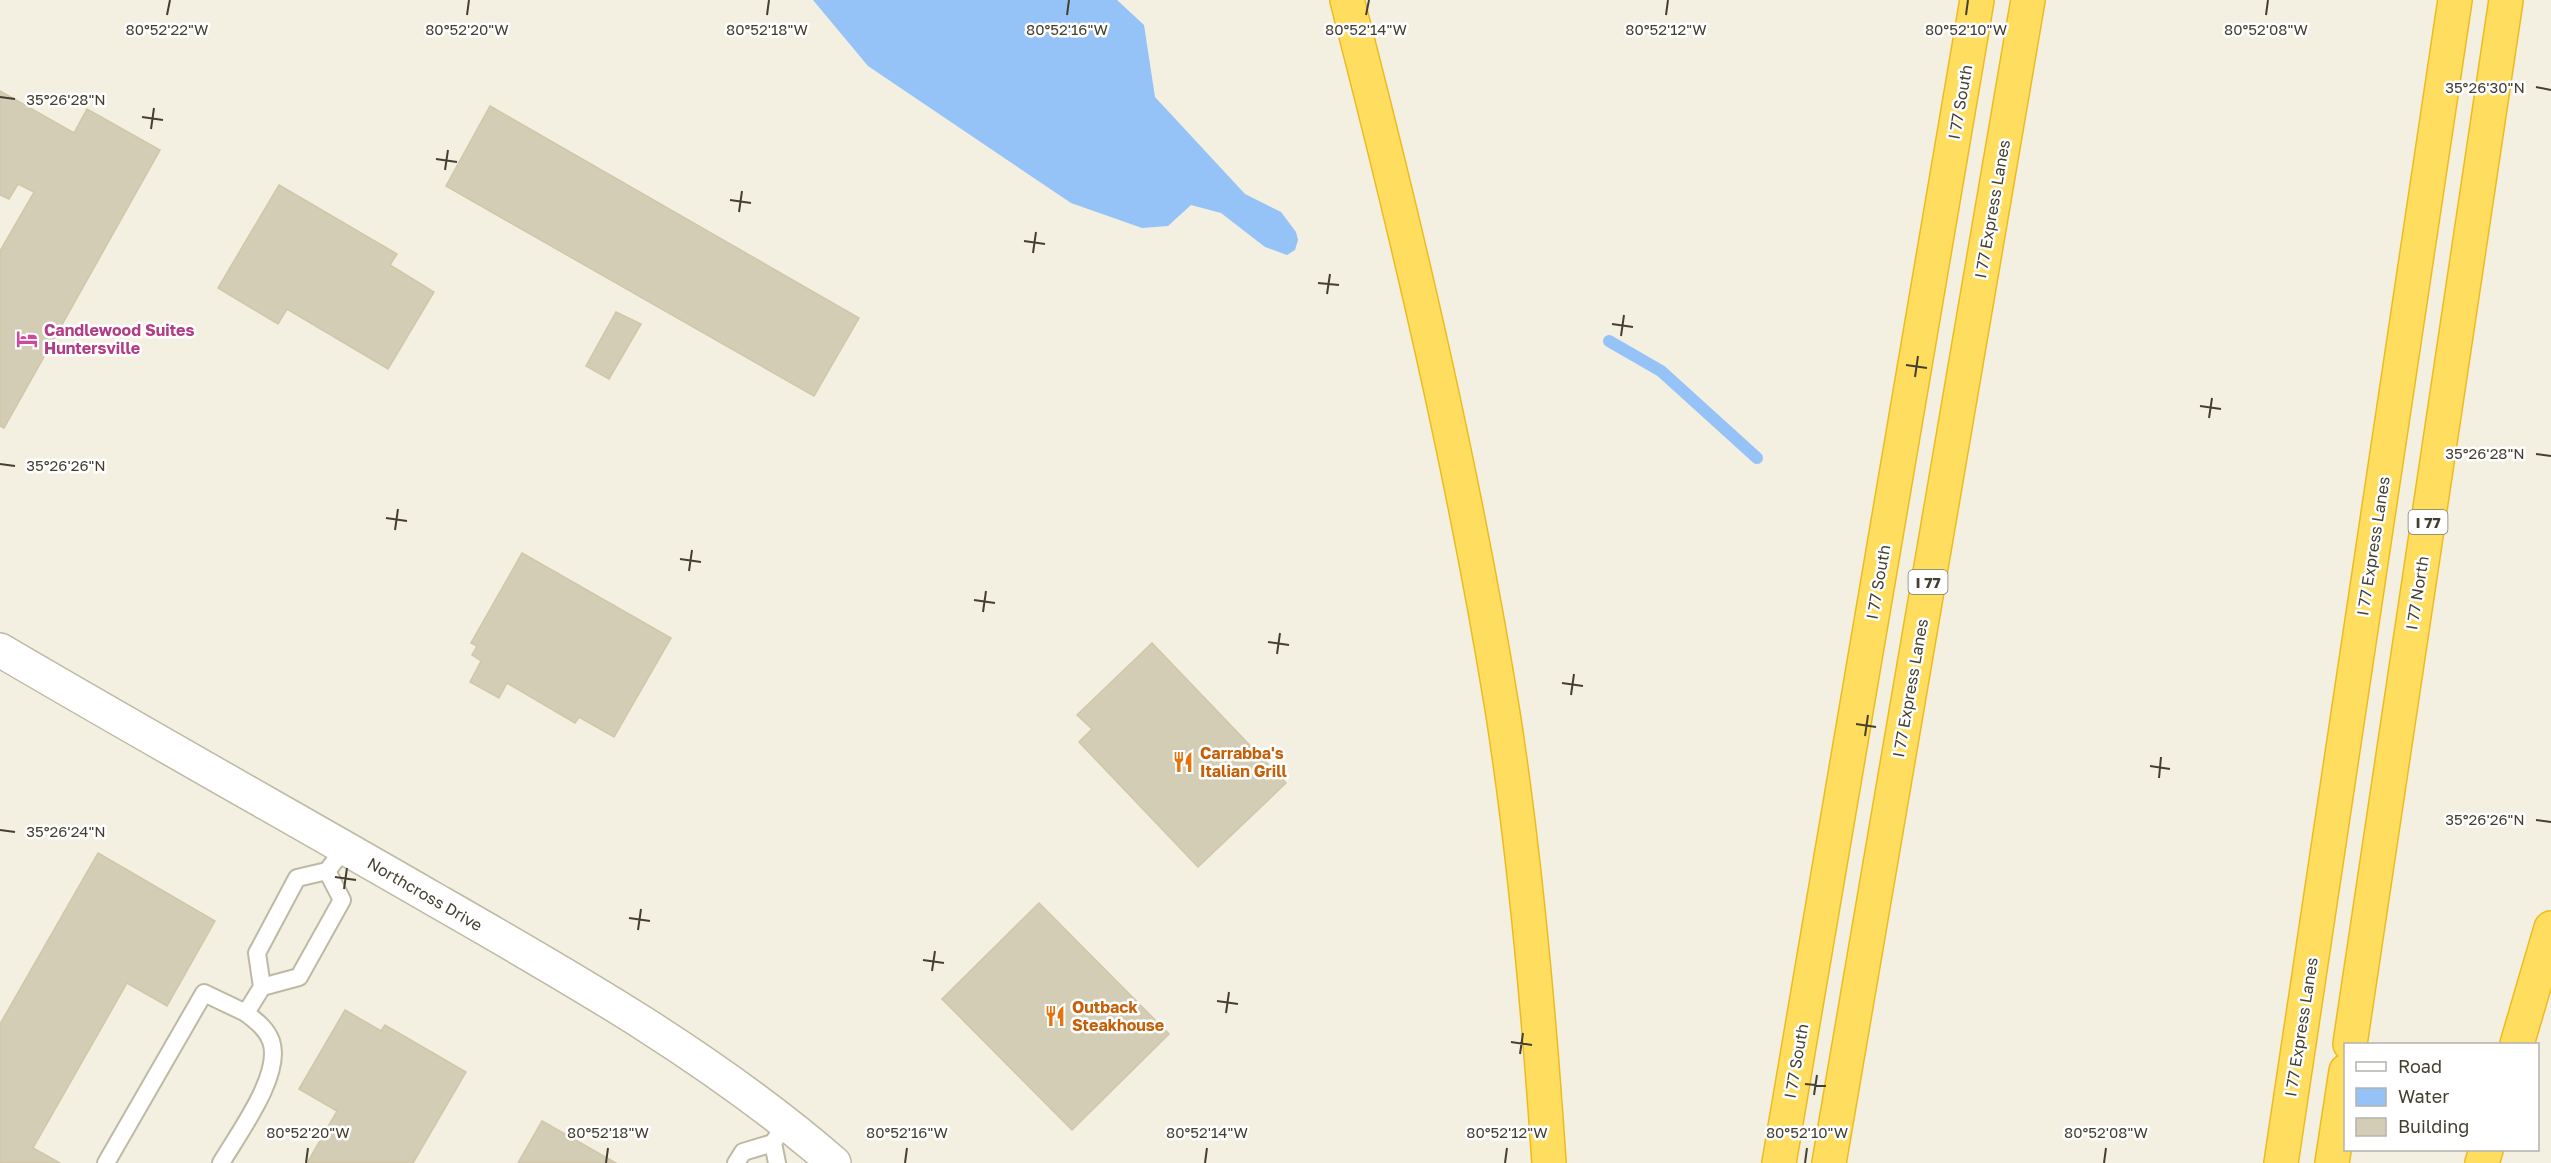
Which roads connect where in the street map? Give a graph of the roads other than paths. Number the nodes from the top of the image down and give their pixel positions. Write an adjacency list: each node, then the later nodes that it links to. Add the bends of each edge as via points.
1 (1347, 0): 20 (highway, via 1439,371 1501,705 1542,1048)
2 (1977, 0): 21 (highway, I 77 South)
3 (2028, 0): 22 (highway, I 77 Express Lanes / I 77)
4 (2455, 0): 23 (highway, I 77 Express Lanes)
5 (2506, 0): 11 (highway, I 77 North / I 77)
6 (0, 650): 7 (street, Northcross Drive)
7 (336, 860): 9 (lane, via 297,878 257,953); 9 (lane, via 342,900 299,977); 14 (street, Northcross Drive, via 527,952 711,1068)
8 (2551, 928): 12 (highway)
9 (262, 987): 10 (lane)
10 (246, 1013): 15 (lane, via 204,993); 16 (lane, via 263,1026 271,1041 273,1060 266,1085)
11 (2350, 1043)
12 (2517, 1043)
13 (2344, 1084): 24 (highway)
14 (779, 1132): 17 (lane, via 743,1152); 18 (lane); 19 (street, Northcross Drive)
15 (106, 1163)
16 (221, 1163)
17 (736, 1163)
18 (777, 1163)
19 (834, 1163)
20 (1549, 1163)
21 (1779, 1163)
22 (1828, 1163)
23 (2281, 1163)
24 (2332, 1163)

